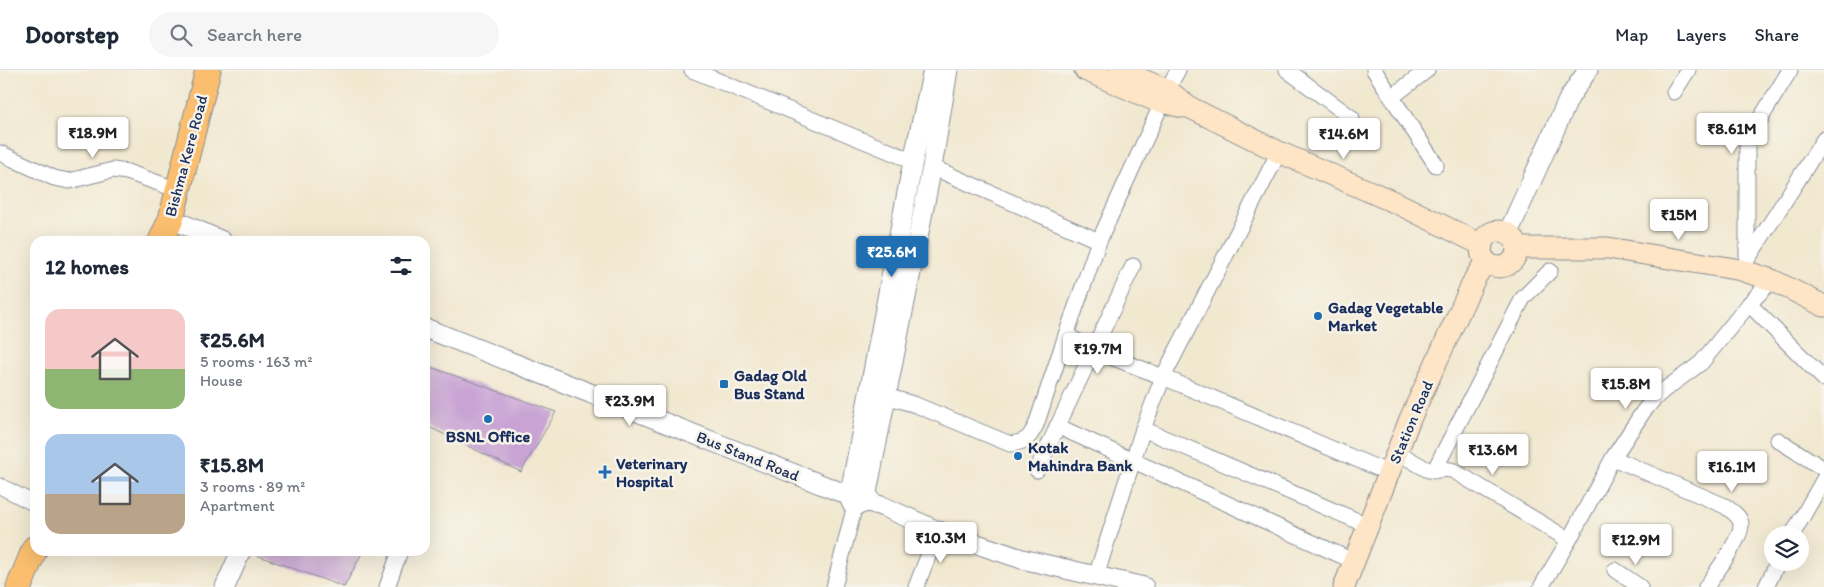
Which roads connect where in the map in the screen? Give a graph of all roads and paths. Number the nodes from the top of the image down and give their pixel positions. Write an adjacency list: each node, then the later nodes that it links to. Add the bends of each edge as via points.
1 (208, 70): 24 (main road, Bishma Kere Road)
2 (692, 70): 21 (street)
3 (933, 70): 21 (street)
4 (948, 70): 23 (street)
5 (1085, 70): 15 (main road)
6 (1119, 70): 15 (main road)
7 (1178, 70): 15 (street)
8 (1287, 70): 17 (street)
9 (1374, 70): 16 (street)
10 (1427, 70): 16 (street)
11 (1588, 70): 29 (street, via 1569,98)
12 (1688, 70): 14 (street)
13 (1790, 70): 31 (street, via 1748,140)
14 (1674, 92)
15 (1164, 96): 19 (main road); 28 (street)
16 (1392, 97): 22 (street)
17 (1352, 118)
18 (1824, 139): 31 (street)
19 (1280, 152): 30 (main road, via 1403,206); 40 (street)
20 (0, 153): 24 (street, via 54,178 69,181 113,170)
21 (913, 161): 55 (street)
22 (1436, 165)
23 (932, 167): 28 (street); 42 (street)
24 (178, 190): 25 (main road, Bishma Kere Road)
25 (171, 219): 26 (main road, Bishma Kere Road); 27 (street)
26 (163, 236)
27 (210, 236)
28 (1099, 241): 38 (street)
29 (1513, 241): 30 (main road, via 1502,231 1495,231 1489,235); 30 (main road, via 1513,260 1503,266 1491,264); 31 (main road, via 1608,248)
30 (1484, 253): 46 (main road, Station Road)
31 (1744, 265): 34 (main road)
32 (1133, 266): 39 (street)
33 (1550, 271): 51 (street, via 1523,298)
34 (1772, 280): 35 (street); 36 (main road)
35 (1749, 304): 41 (street); 47 (street, via 1701,363 1653,400)
36 (1823, 304)
37 (430, 330): 55 (street, Bus Stand Road)
38 (1066, 335): 39 (street); 42 (street, via 1036,426 1031,437 1021,443 1010,444)
39 (1093, 350): 40 (street); 43 (street)
40 (1163, 377): 44 (street); 52 (street)
41 (1824, 379)
42 (886, 396): 55 (street)
43 (1058, 426): 48 (street); 50 (street)
44 (1143, 429): 48 (street); 57 (street)
45 (1778, 440): 49 (street)
46 (1397, 452): 51 (street); 52 (main road, Station Road)
47 (1613, 458): 60 (street); 77 (street, via 1725,506 1737,515 1741,523 1739,534)
48 (1133, 461): 64 (street); 67 (street)
49 (1824, 469)
50 (1037, 470)
51 (1434, 471): 60 (street, via 1454,471)
52 (1389, 473): 57 (main road, Station Road)
53 (1824, 479): 58 (street)
54 (0, 486): 56 (street)
55 (857, 496): 59 (street, Bus Stand Road); 71 (street)
56 (30, 501)
57 (1367, 525): 64 (main road, Station Road)
58 (1797, 526)
59 (938, 531): 67 (street, Bus Stand Road, via 1022,559); 72 (street)
60 (1569, 540): 75 (street)
61 (32, 556): 68 (main road)
62 (239, 556): 69 (street)
63 (398, 556): 70 (street)
64 (1353, 561): 74 (main road, Station Road)
65 (1615, 570): 76 (street)
66 (1774, 571): 78 (street)
67 (1096, 576): 73 (street, Bus Stand Road)
68 (19, 587)
69 (226, 587)
70 (387, 587)
71 (834, 587)
72 (916, 587)
73 (1144, 587)
74 (1344, 587)
75 (1541, 587)
76 (1640, 587)
77 (1706, 587)
78 (1766, 587)

